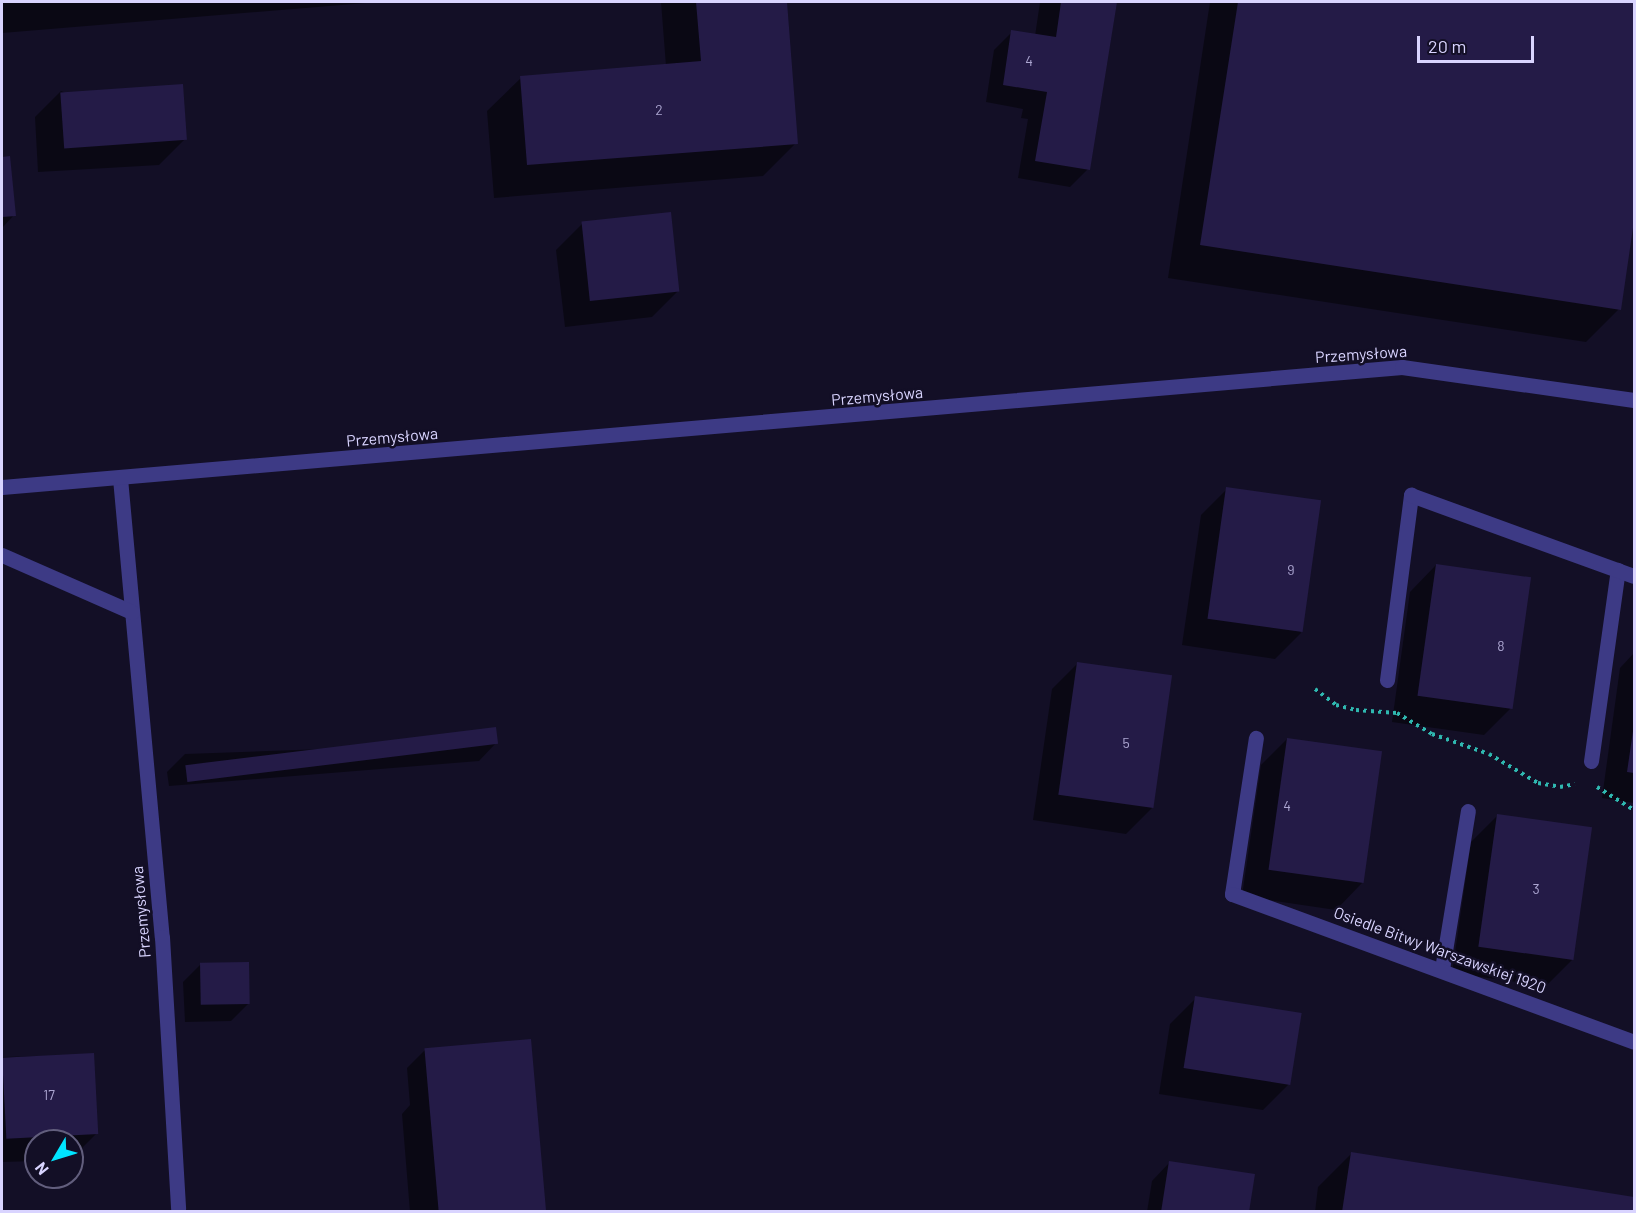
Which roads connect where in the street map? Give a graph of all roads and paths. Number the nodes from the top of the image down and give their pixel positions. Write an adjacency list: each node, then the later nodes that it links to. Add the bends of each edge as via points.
1 (1635, 400): 2 (street, Przemysłowa, via 1402,367)
2 (120, 478): 3 (street, Przemysłowa); 7 (street, Przemysłowa)
3 (2, 487)
4 (2, 555): 7 (street)
5 (1618, 570): 6 (street); 8 (street, via 1411,495); 11 (street)
6 (1635, 576)
7 (132, 612): 18 (street, Przemysłowa, via 162,937)
8 (1387, 680)
9 (1315, 689): 12 (path, via 1336,705 1397,713 1432,734 1489,754 1538,783 1560,787)
10 (1256, 738): 16 (street, Osiedle Bitwy Warszawskiej 1920, via 1232,894)
11 (1591, 761)
12 (1586, 785)
13 (1595, 786): 14 (path)
14 (1635, 810)
15 (1468, 811): 16 (street)
16 (1442, 969): 17 (street, Osiedle Bitwy Warszawskiej 1920)
17 (1635, 1042)
18 (178, 1209)

